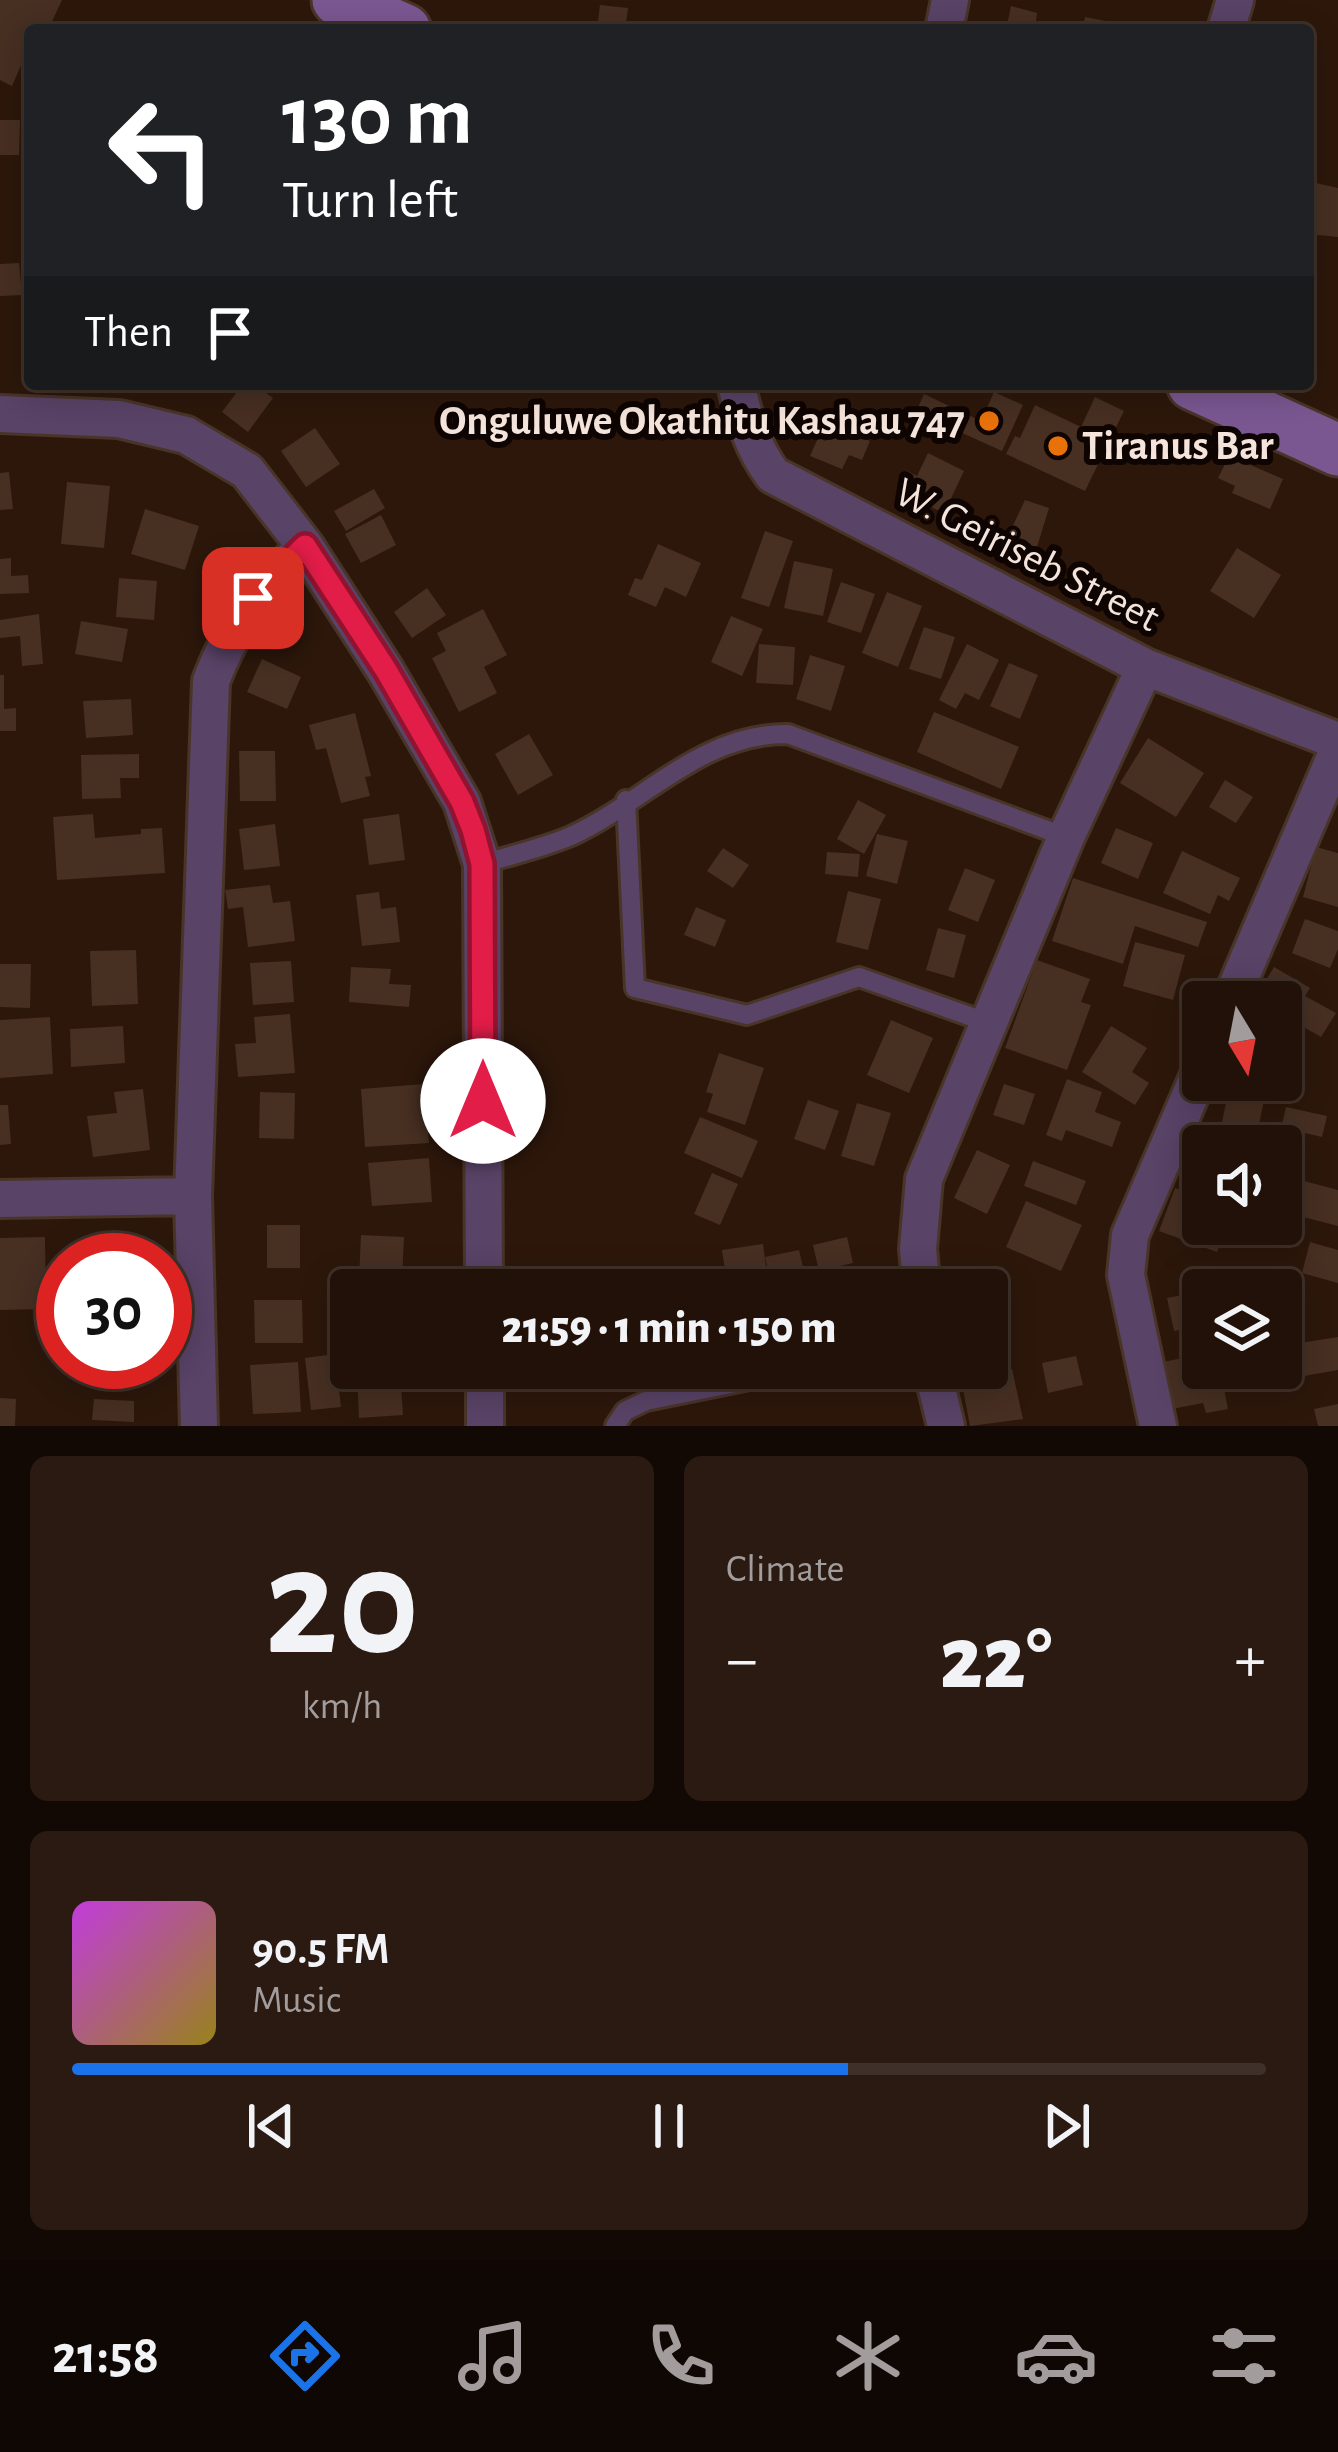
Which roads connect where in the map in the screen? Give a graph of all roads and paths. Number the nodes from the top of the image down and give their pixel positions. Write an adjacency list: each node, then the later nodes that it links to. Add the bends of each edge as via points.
1 (338, 0): 2 (street)
2 (392, 24)
3 (738, 390): 8 (street, W. Geiriseb Street, via 773,475)
4 (1206, 390): 6 (street)
5 (0, 414): 7 (street, via 119,419 186,435 247,471)
6 (1338, 450)
7 (305, 546): 12 (street, via 462,802); 16 (street, via 253,598 211,682)
8 (1145, 667): 9 (street, W. Geiriseb Street); 11 (street)
9 (1338, 745): 13 (street)
10 (626, 800): 11 (lane, via 731,741 788,734); 12 (lane, via 571,836); 14 (lane, via 635,988 747,1015 860,977)
11 (1066, 837): 14 (street)
12 (482, 864): 18 (street)
13 (1239, 981)
14 (989, 1023): 19 (street, via 924,1179)
15 (1188, 1101): 27 (street, via 1130,1235 1126,1275)
16 (194, 1196): 17 (street); 23 (street)
17 (0, 1199)
18 (484, 1269)
19 (920, 1269)
20 (484, 1389): 24 (street)
21 (705, 1389): 25 (lane, via 646,1401)
22 (937, 1389): 26 (street)
23 (199, 1426)
24 (485, 1426)
25 (615, 1426)
26 (946, 1426)
27 (1158, 1426)

